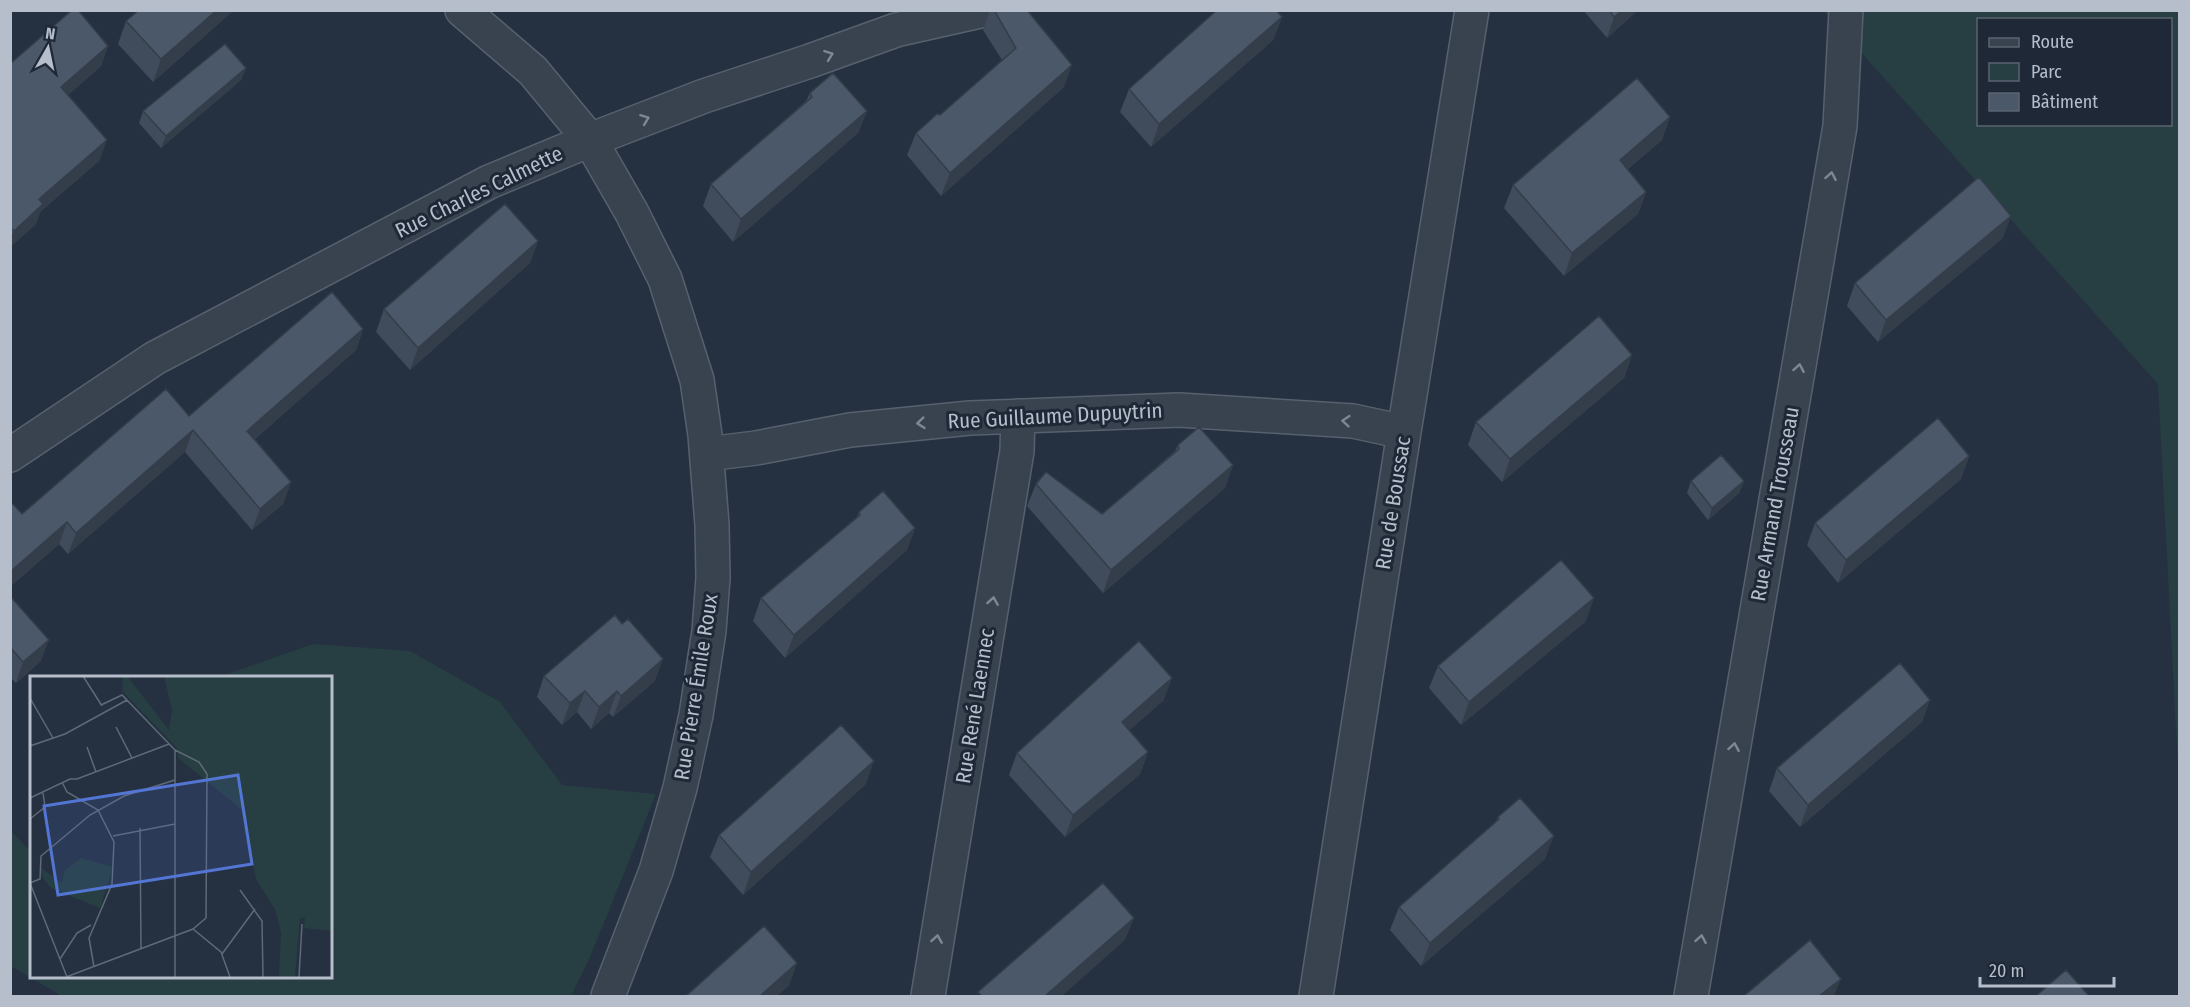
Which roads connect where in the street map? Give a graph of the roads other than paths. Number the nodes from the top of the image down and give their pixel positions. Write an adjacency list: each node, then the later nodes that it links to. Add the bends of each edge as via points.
1 (462, 10): 5 (street, Rue Pierre Émile Roux, via 533,71)
2 (985, 10): 5 (street, Rue Charles Calmette, one-way to 2, via 896,30)
3 (1472, 10): 7 (street, Rue de Boussac)
4 (1846, 10): 13 (street, Rue Armand Trousseau, one-way to 4, via 1840,126)
5 (590, 140): 8 (street, Rue Pierre Émile Roux, via 665,279 697,380); 9 (street, Rue Charles Calmette, via 489,182 155,358)
6 (1018, 416): 7 (street, Rue Guillaume Dupuytrin, one-way to 6, via 1353,422 1179,410); 8 (street, Rue Guillaume Dupuytrin, one-way to 8, via 850,430); 11 (street, Rue René Laennec, one-way to 6, via 1017,451)
7 (1404, 432): 12 (street, Rue de Boussac)
8 (707, 454): 10 (street, Rue Pierre Émile Roux, via 712,578 709,631 696,715 656,871)
9 (10, 455)
10 (608, 996)
11 (928, 996)
12 (1316, 996)
13 (1691, 996)

